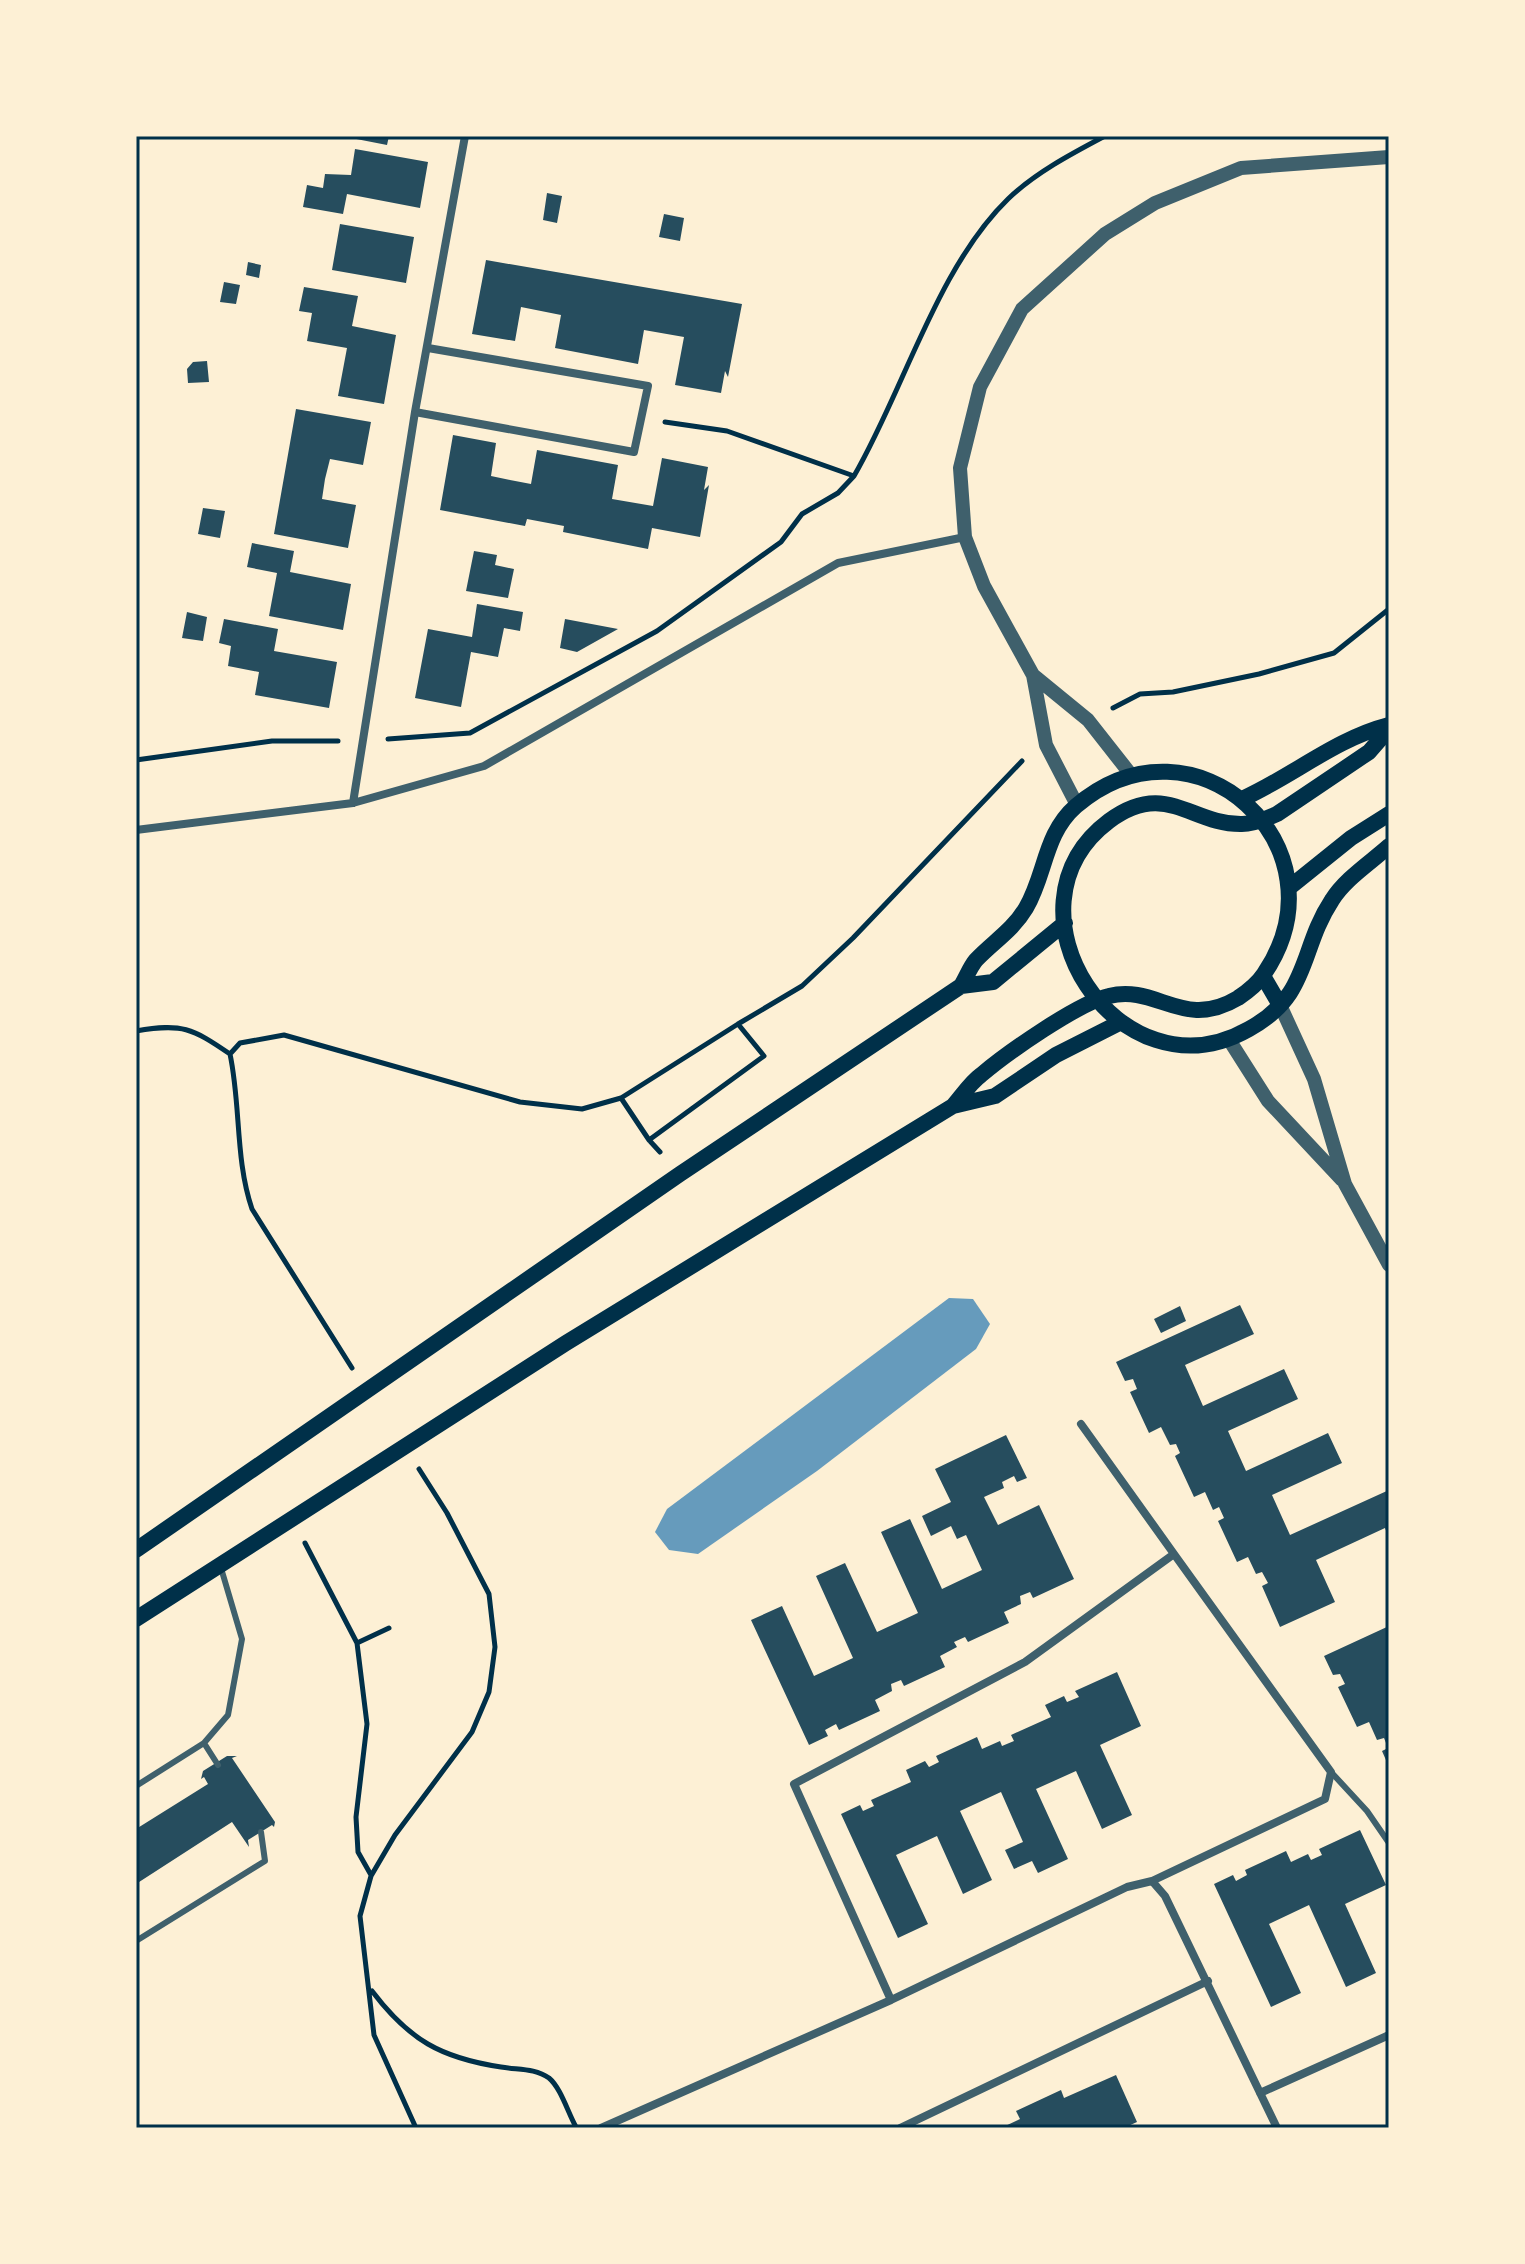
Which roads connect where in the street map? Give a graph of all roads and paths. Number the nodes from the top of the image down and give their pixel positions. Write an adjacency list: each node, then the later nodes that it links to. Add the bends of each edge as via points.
1 (465, 136): 4 (street)
2 (1105, 136): 7 (path, via 1052,165 1008,199 970,244)
3 (1389, 157): 8 (street, via 1241,168 1155,203 1105,234 1022,309 980,387 960,468)
4 (428, 348): 5 (street); 6 (street, via 648,386)
5 (415, 412): 6 (street, via 634,452); 11 (street)
6 (641, 418): 7 (path, via 727,431)
7 (854, 476): 11 (path, via 838,493 802,514 781,542 657,631 513,712 470,733)
8 (965, 537): 9 (street, via 984,586); 15 (street, via 838,563 484,766)
9 (1033, 675): 13 (street, via 1088,720); 16 (street, via 1046,745)
10 (1389, 727): 14 (main road, via 1354,734); 18 (main road, via 1369,752)
11 (363, 741): 12 (path, via 272,741); 15 (street)
12 (136, 760)
13 (1132, 776): 14 (main road, via 1194,774); 16 (main road)
14 (1242, 799): 18 (main road)
15 (353, 803): 19 (street)
16 (1077, 805): 20 (main road); 25 (main road, via 1051,839 1026,907 999,942 976,960)
17 (1389, 814): 22 (main road)
18 (1261, 821): 20 (main road, via 1241,824 1162,803 1124,812); 22 (main road, via 1279,849)
19 (136, 830)
20 (1092, 838): 23 (main road, via 1070,872)
21 (1389, 846): 27 (main road, via 1332,900 1304,970)
22 (1290, 887): 24 (main road, via 1283,932)
23 (1065, 923): 25 (main road, via 993,982); 26 (main road, via 1076,966)
24 (1263, 976): 26 (main road, via 1230,1002 1193,1012 1121,994); 27 (main road)
25 (961, 986): 35 (main road)
26 (1095, 1001): 28 (main road); 33 (main road, via 979,1076)
27 (1280, 1005): 30 (main road); 36 (street, via 1314,1079)
28 (1119, 1023): 30 (main road, via 1172,1042); 33 (main road, via 1056,1055 995,1096)
29 (136, 1031): 31 (path, via 170,1025 195,1030)
30 (1228, 1038): 36 (street, via 1268,1101)
31 (230, 1054): 32 (path, via 240,1043 284,1035 520,1102 582,1109); 38 (path, via 242,1180)
32 (621, 1098): 34 (path); 34 (path, via 738,1024 764,1056)
33 (953, 1106): 41 (main road, via 566,1343)
34 (649, 1140): 35 (path)
35 (680, 1174): 42 (main road)
36 (1345, 1184): 37 (street)
37 (1389, 1265)
38 (285, 1267)
39 (1081, 1424): 43 (street)
40 (447, 1513): 54 (path, via 489,1594 495,1647 489,1692 472,1732)
41 (293, 1519): 44 (main road); 47 (path)
42 (136, 1550)
43 (1174, 1554): 50 (street); 59 (street, via 1025,1662 794,1784)
44 (220, 1565): 45 (main road); 48 (lane, via 242,1639 228,1715)
45 (136, 1619)
46 (389, 1628): 47 (path)
47 (357, 1643): 54 (path, via 367,1724 356,1817 358,1852)
48 (204, 1743): 49 (lane); 51 (lane)
49 (218, 1765)
50 (1331, 1772): 53 (lane); 55 (street, via 1325,1799)
51 (136, 1786)
52 (261, 1832): 56 (lane, via 265,1861)
53 (1389, 1843)
54 (371, 1876): 58 (path, via 360,1916)
55 (1152, 1881): 57 (street, via 1165,1896); 59 (street, via 1127,1887)
56 (136, 1941)
57 (1208, 1981): 61 (street); 65 (street)
58 (371, 1990): 62 (path, via 374,2035); 63 (path, via 416,2039 456,2059 536,2071 552,2080)
59 (891, 2000): 64 (street)
60 (1389, 2035): 61 (street)
61 (1260, 2093): 66 (street)
62 (416, 2128)
63 (576, 2128)
64 (601, 2128)
65 (900, 2128)
66 (1277, 2128)

